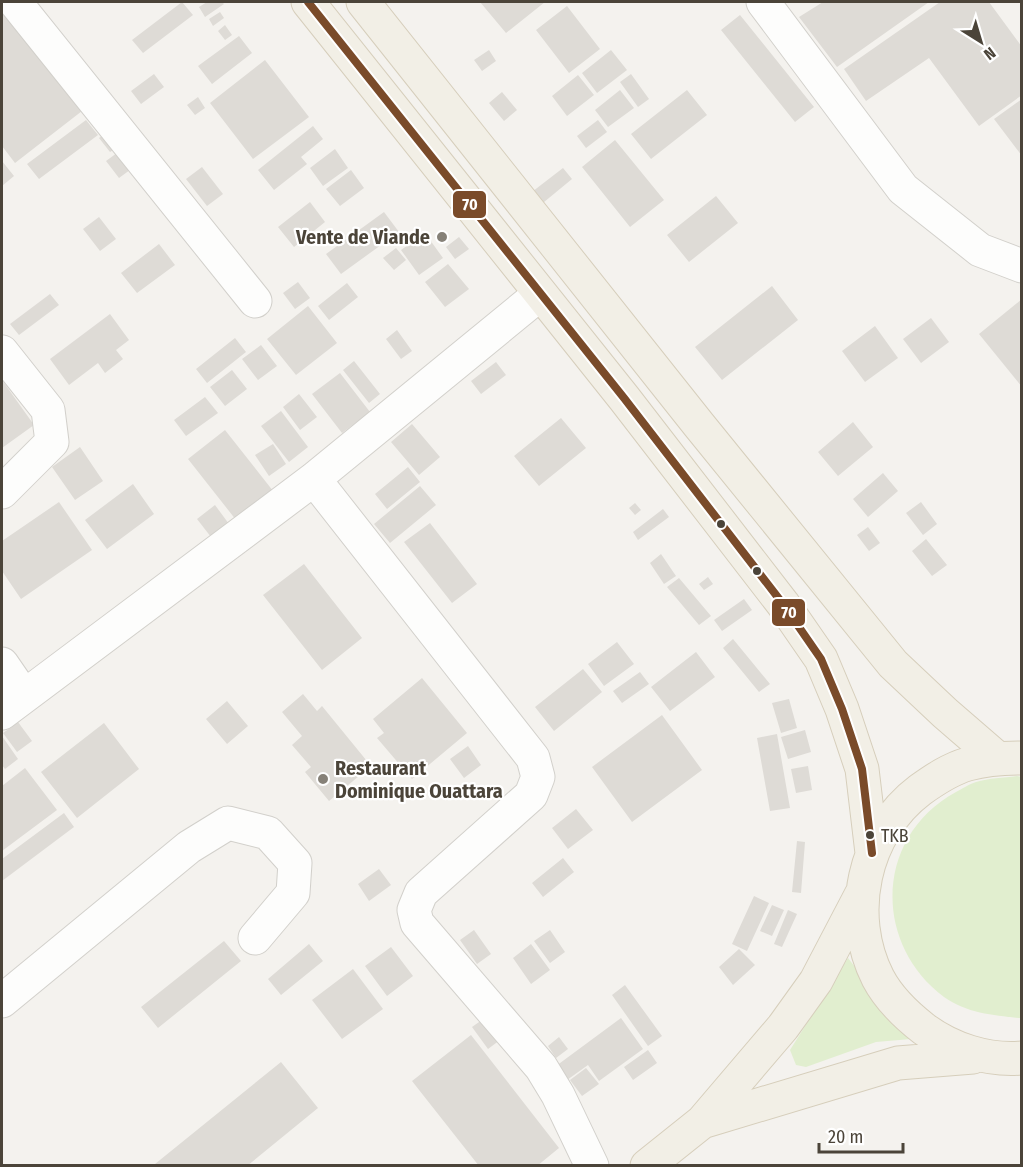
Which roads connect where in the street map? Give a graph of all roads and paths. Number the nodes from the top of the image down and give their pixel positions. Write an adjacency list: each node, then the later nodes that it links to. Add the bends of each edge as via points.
1 (15, 2): 7 (street)
2 (363, 2): 13 (main road, via 893,664 945,713)
3 (763, 2): 5 (street, via 903,189 980,250)
4 (316, 4): 6 (main road)
5 (1022, 266)
6 (540, 294): 9 (street); 14 (main road, via 769,585 821,659 862,769)
7 (255, 301)
8 (2, 352): 10 (street, via 48,410 52,442)
9 (314, 479): 12 (street); 21 (street, via 533,758 538,777 531,795 421,893 414,910 417,923 541,1067)
10 (2, 492)
11 (2, 664): 12 (street)
12 (13, 704)
13 (1010, 758): 14 (main road, via 965,765 935,779 909,798 887,823)
14 (872, 852): 15 (main road)
15 (861, 894): 18 (main road, via 864,938 879,979 898,1006 940,1041); 20 (main road, via 816,981 783,1027)
16 (255, 938): 17 (street, via 293,893 295,863 268,833 228,823 189,847)
17 (2, 1001)
18 (981, 1056): 19 (main road); 20 (main road, via 898,1063)
19 (1021, 1058)
20 (702, 1122): 22 (main road)
21 (592, 1166)
22 (647, 1166)

